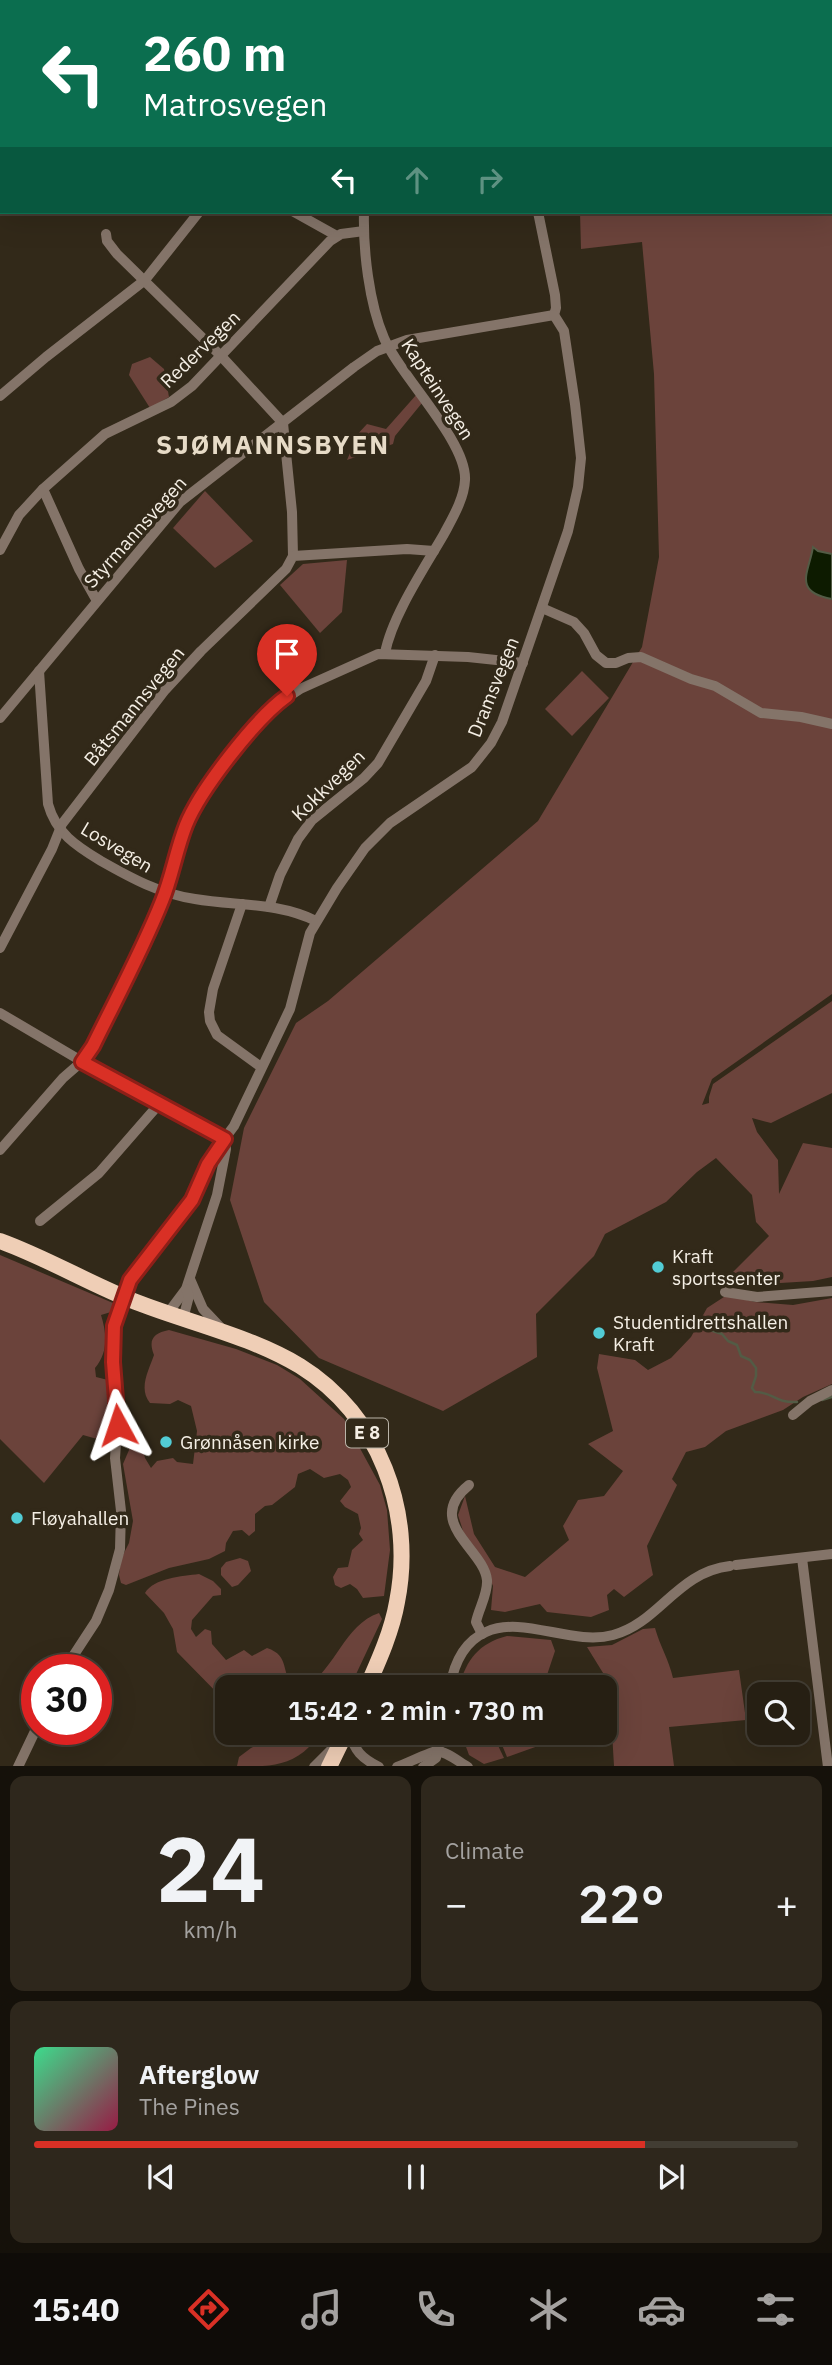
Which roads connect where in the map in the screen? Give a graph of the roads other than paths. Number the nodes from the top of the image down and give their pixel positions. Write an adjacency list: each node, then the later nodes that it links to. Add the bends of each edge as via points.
1 (197, 214): 8 (street)
2 (298, 214): 7 (street)
3 (364, 214): 5 (street, Kapteinvegen)
4 (538, 214): 9 (street, Dramsvegen, via 555,295)
5 (364, 231): 7 (street); 10 (street, Kapteinvegen, via 373,298)
6 (106, 234): 8 (street, via 109,245)
7 (337, 236): 11 (street, Redervegen)
8 (145, 280): 11 (street); 12 (street)
9 (554, 315): 10 (street, Styrmannsvegen); 19 (street, Dramsvegen, via 564,331 581,458 574,510)
10 (389, 346): 13 (street, Styrmannsvegen, via 354,367); 16 (street, Kapteinvegen, via 456,448 465,472 458,508)
11 (222, 356): 13 (street); 14 (street, Redervegen, via 181,395 105,434)
12 (0, 396)
13 (283, 423): 17 (street); 18 (street, Styrmannsvegen, via 180,502)
14 (43, 489): 15 (street, Redervegen, via 19,515); 18 (street)
15 (0, 550)
16 (434, 551): 17 (street); 20 (street, Kapteinvegen, via 393,626)
17 (293, 556): 26 (street, Båtsmannsvegen, via 286,569 165,690)
18 (97, 601): 23 (street, Styrmannsvegen)
19 (542, 608): 22 (street, Dramsvegen); 25 (street, via 574,622 606,663 641,657 707,682 761,713)
20 (385, 653): 21 (street); 27 (street, via 300,689 264,716 191,814)
21 (435, 655): 22 (street); 29 (street, Kokkvegen, via 426,681 378,762 298,838)
22 (523, 663): 30 (street, Dramsvegen, via 502,722 485,753 463,775 400,815 373,839)
23 (39, 671): 24 (street, Styrmannsvegen); 26 (street, Losvegen, via 47,793)
24 (0, 718)
25 (832, 724)
26 (59, 829): 27 (street, Losvegen, via 85,852); 31 (street, Båtsmannsvegen)
27 (165, 892): 28 (street, Losvegen); 33 (street)
28 (242, 904): 29 (street, Losvegen); 34 (street, via 213,989 210,1021 217,1035)
29 (269, 906): 30 (street, Losvegen)
30 (317, 920): 34 (street, Dramsvegen, via 307,940 290,1009)
31 (0, 948)
32 (0, 1013): 33 (street)
33 (82, 1062): 35 (street); 37 (street)
34 (261, 1067): 36 (street, Dramsvegen)
35 (159, 1103): 36 (street); 38 (street, via 99,1172)
36 (225, 1139): 40 (street, Dramsvegen, via 217,1195); 51 (street, Dramsvegen, bridge, via 192,1200 130,1280 114,1326 120,1549 96,1621)
37 (0, 1150)
38 (40, 1221)
39 (0, 1241): 43 (highway, E 8)
40 (188, 1284): 43 (street, Dramsvegen); 43 (street, Dramsvegen, via 189,1296); 44 (street, via 203,1309)
41 (832, 1291): 42 (street, via 757,1297)
42 (724, 1292)
43 (175, 1316): 44 (highway, E 8)
44 (227, 1334): 52 (highway, E 8, via 277,1354 320,1381 356,1417 390,1480 400,1524 401,1574 391,1629)
45 (832, 1390): 46 (street)
46 (793, 1415)
47 (469, 1485): 50 (street, via 457,1498 453,1520 485,1574 476,1622)
48 (832, 1554): 49 (street)
49 (802, 1558): 50 (street, via 707,1570 636,1624 612,1636 577,1637 505,1627); 67 (street)
50 (482, 1634): 53 (street, via 468,1644)
51 (74, 1654)
52 (372, 1675)
53 (452, 1675)
54 (28, 1745): 60 (street)
55 (336, 1745): 61 (street)
56 (341, 1745): 62 (highway)
57 (352, 1745): 63 (street)
58 (439, 1745): 59 (street)
59 (438, 1751): 64 (street); 65 (street, via 436,1758); 66 (street)
60 (18, 1766)
61 (314, 1766)
62 (329, 1766)
63 (379, 1766)
64 (397, 1766)
65 (423, 1766)
66 (468, 1766)
67 (828, 1766)

